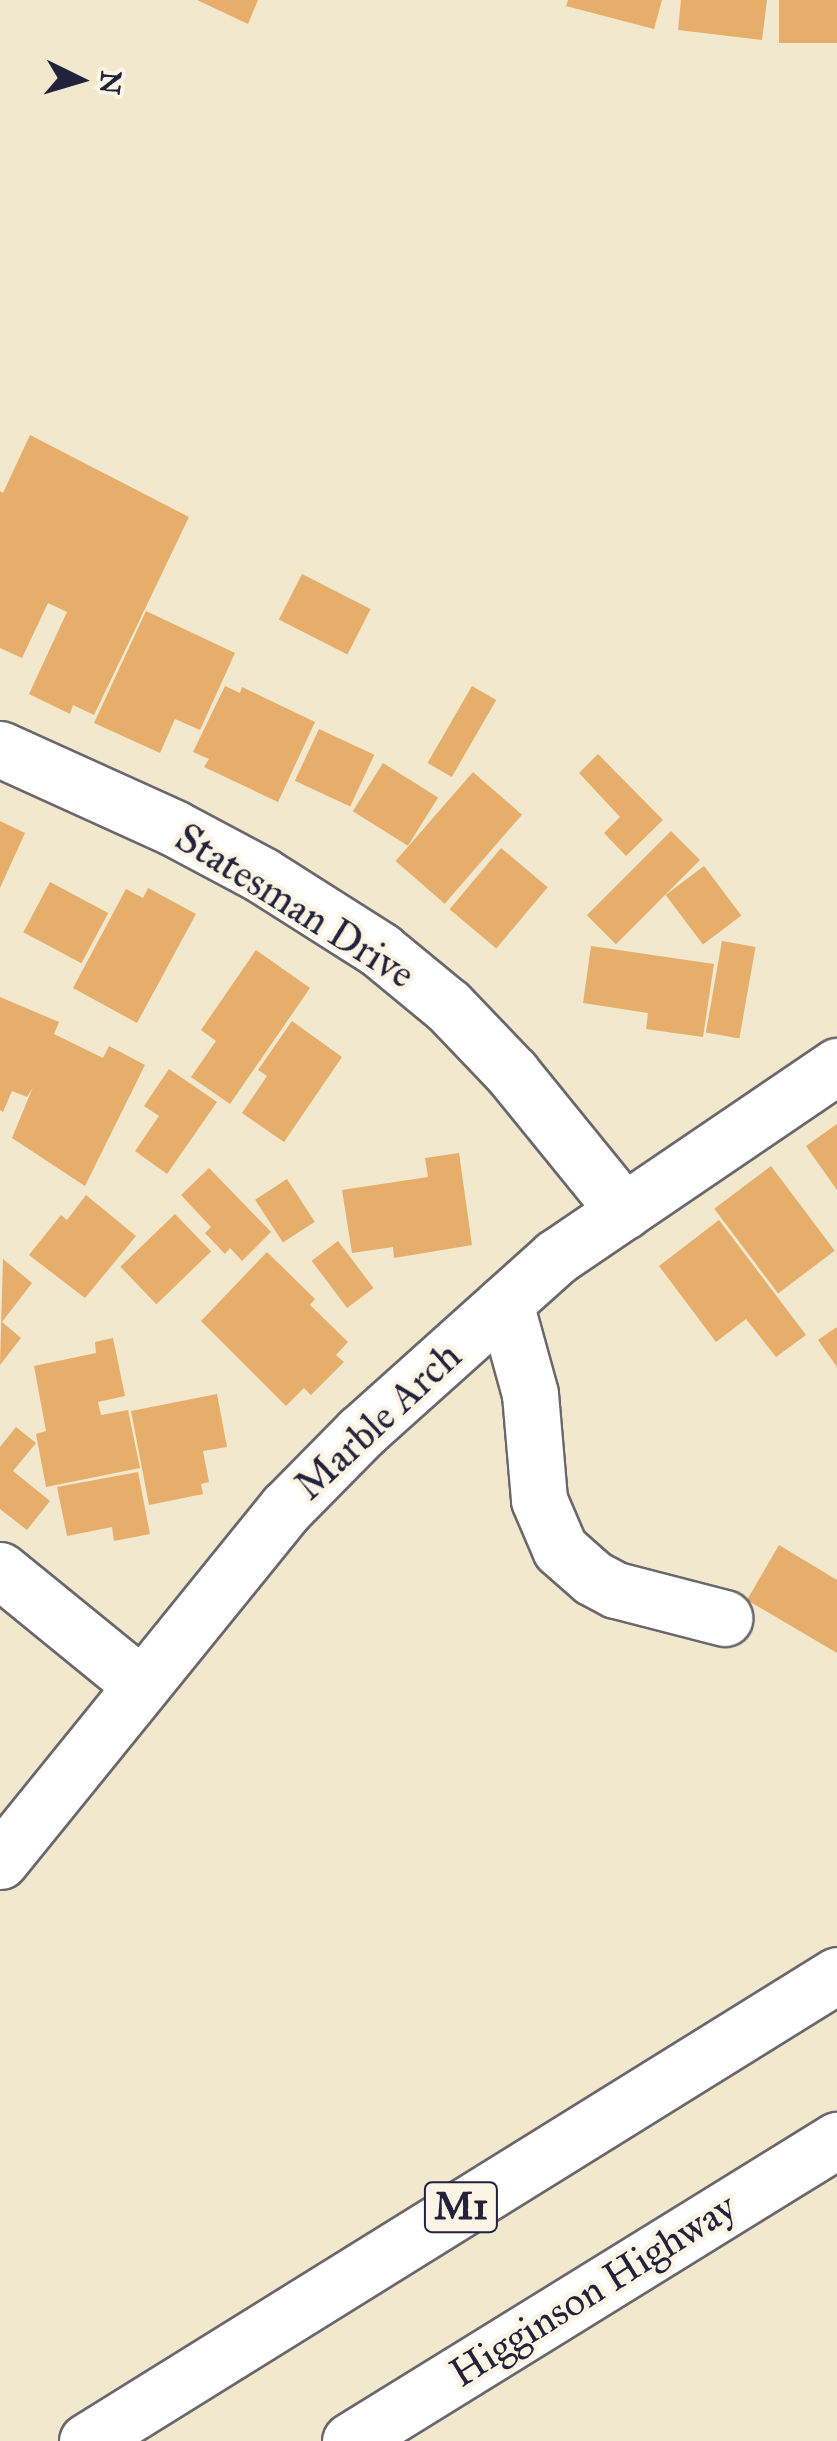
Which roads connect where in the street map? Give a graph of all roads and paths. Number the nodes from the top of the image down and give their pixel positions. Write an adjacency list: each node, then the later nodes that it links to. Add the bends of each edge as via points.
1 (0, 750): 3 (main road, Statesman Drive, via 188,836 380,950 448,1006 512,1073)
2 (837, 1066): 3 (main road, Marble Arch)
3 (624, 1211): 4 (main road, Marble Arch, via 556,1257)
4 (505, 1303): 6 (main road, via 530,1394 538,1500 560,1549 616,1590); 7 (main road, Marble Arch, via 287,1507)
5 (0, 1570): 7 (main road)
6 (724, 1618)
7 (142, 1686): 8 (main road, Marble Arch)
8 (0, 1861)
9 (837, 1975): 11 (main road, M1)
10 (837, 2140): 12 (main road, Higginson Highway)
11 (87, 2441)
12 (350, 2441)

